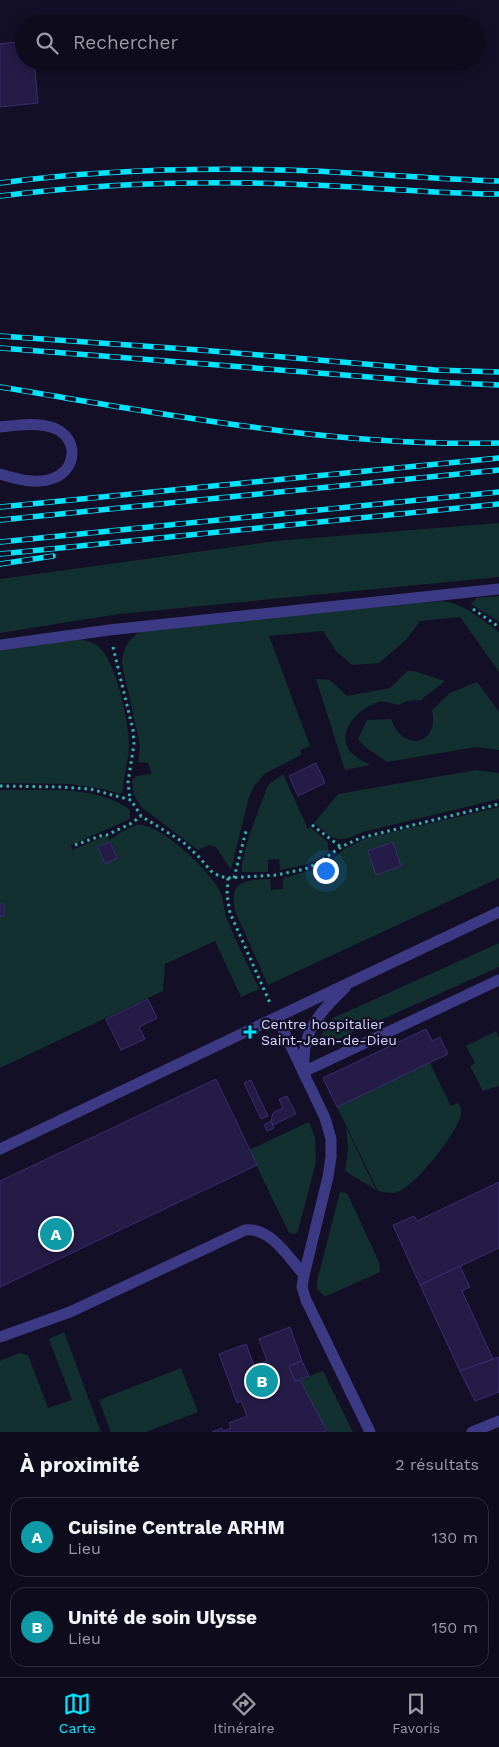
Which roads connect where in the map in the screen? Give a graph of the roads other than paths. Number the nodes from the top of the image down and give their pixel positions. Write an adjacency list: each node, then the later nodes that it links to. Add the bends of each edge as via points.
1 (0, 427): 2 (lane, via 38,424 56,428 68,437 73,454 66,469 48,480 28,481)
2 (0, 474)
3 (499, 590): 4 (lane, via 109,630)
4 (0, 645)
5 (499, 912): 6 (lane)
6 (355, 980): 8 (lane); 9 (lane, via 325,1007 314,1025 305,1046)
7 (499, 980): 9 (lane)
8 (277, 1017): 9 (lane); 10 (lane)
9 (303, 1072): 11 (lane, via 325,1118 331,1139 331,1157)
10 (0, 1149)
11 (304, 1276): 12 (lane, via 270,1237 252,1229 245,1230 70,1312); 14 (lane, via 302,1288 306,1300)
12 (0, 1337)
13 (499, 1421): 15 (lane)
14 (370, 1432)
15 (472, 1432)

